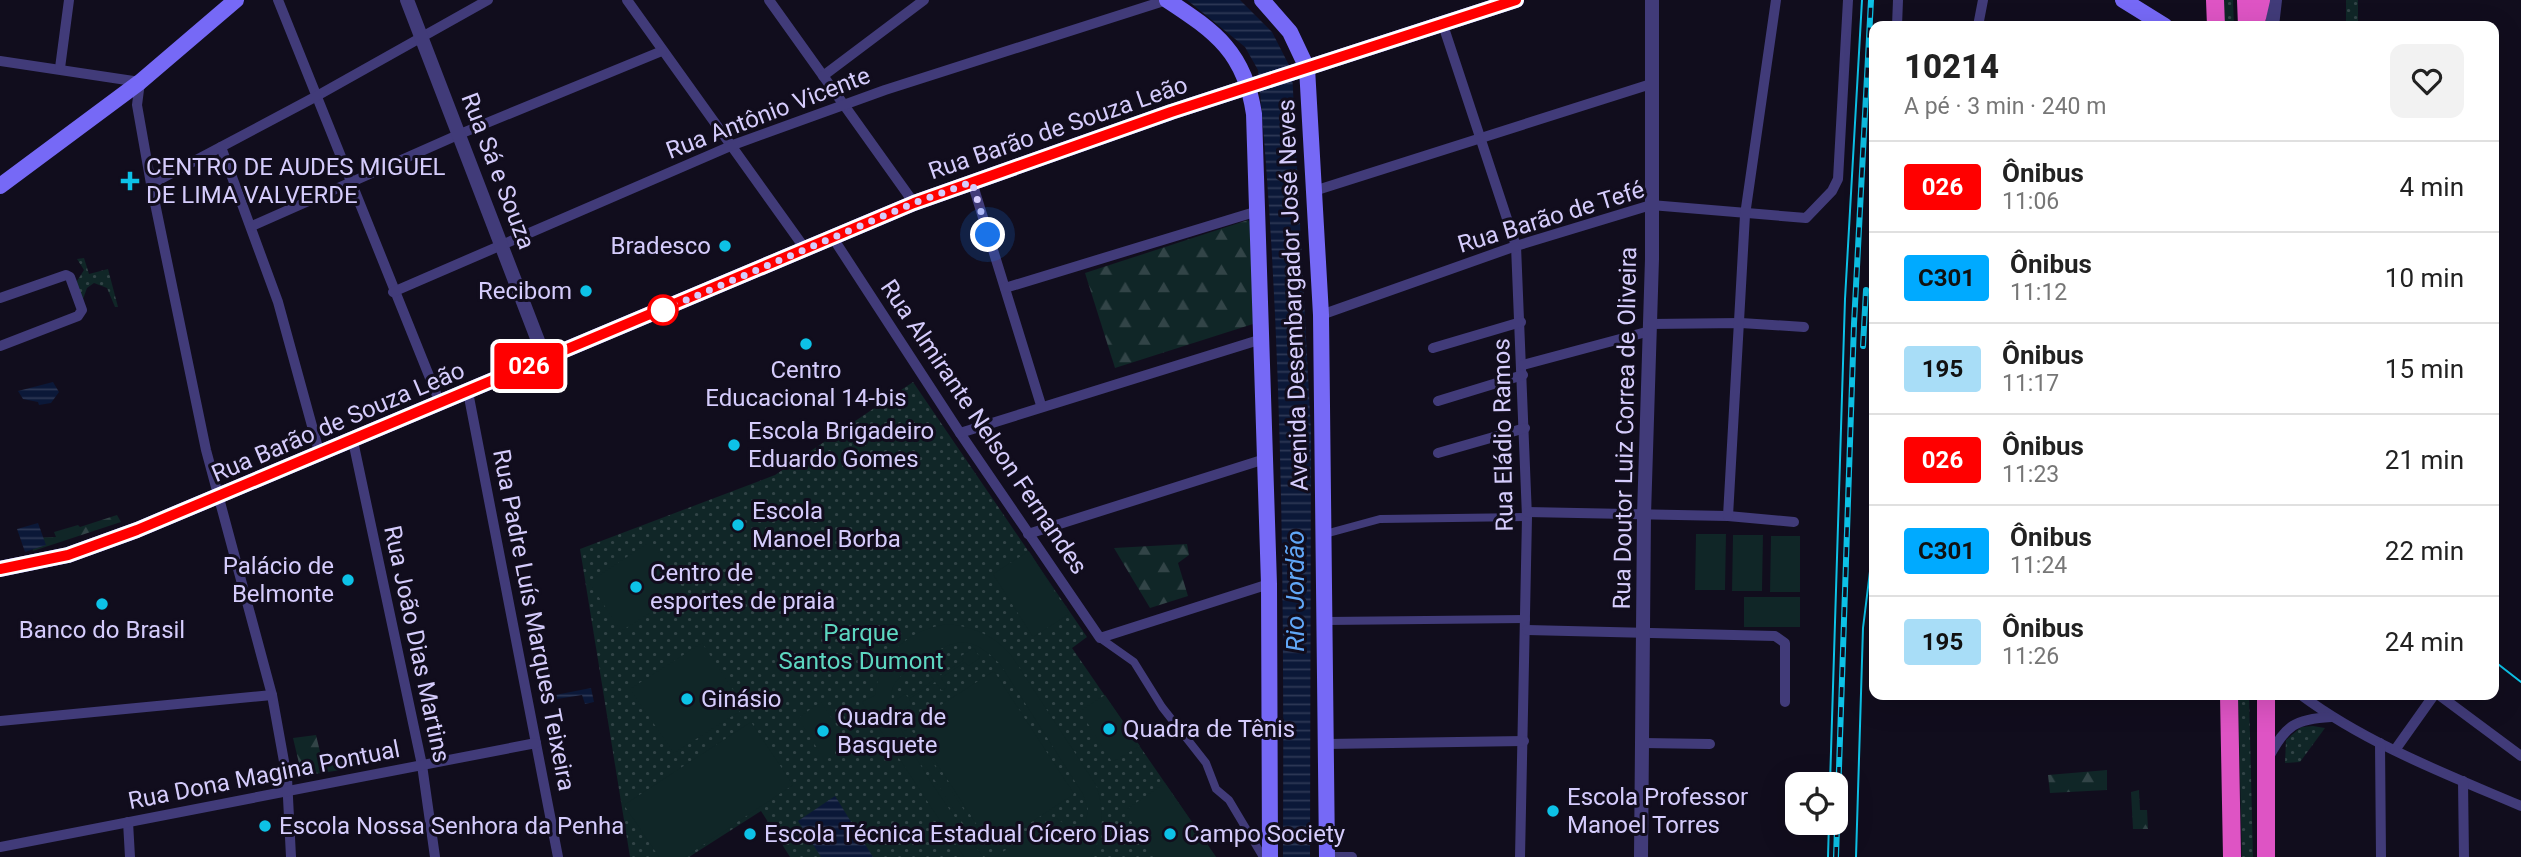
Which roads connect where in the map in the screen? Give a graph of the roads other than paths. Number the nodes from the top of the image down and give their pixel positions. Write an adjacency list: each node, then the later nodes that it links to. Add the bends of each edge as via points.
1 (69, 0): 34 (street)
2 (236, 0): 37 (main road)
3 (278, 0): 40 (street)
4 (407, 0): 31 (street, Rua Sá e Souza)
5 (488, 0): 31 (street)
6 (627, 0): 32 (street)
7 (769, 0): 36 (street)
8 (924, 0): 36 (street)
9 (1167, 0): 39 (main road, via 1219,37); 41 (street, Rua Antônio Vicente)
10 (1262, 0): 35 (main road, via 1290,32)
11 (1516, 0): 22 (main road, Rua Barão de Souza Leão)
12 (1652, 0): 38 (street, Rua Doutor Luiz Correa de Oliveira)
13 (1776, 0): 54 (street)
14 (1848, 0): 54 (street, Rua Barão de Tefé, via 1838,178 1832,191 1812,215)
15 (1898, 0): 23 (street)
16 (1983, 0): 24 (street)
17 (2123, 0): 25 (main road)
18 (2215, 0): 26 (highway)
19 (2246, 0): 27 (highway)
20 (2261, 0): 28 (highway)
21 (2274, 0): 29 (street)
22 (1482, 5): 30 (main road, Rua Barão de Souza Leão)
23 (1898, 21)
24 (1979, 21)
25 (2157, 21)
26 (2216, 21)
27 (2247, 21)
28 (2256, 21)
29 (2272, 21)
30 (1443, 25): 35 (main road, Rua Barão de Souza Leão); 43 (street, Rua Eládio Ramos)
31 (422, 38): 40 (street); 42 (street, Rua Sá e Souza)
32 (662, 51): 42 (street); 44 (street)
33 (0, 61): 34 (street)
34 (60, 68): 37 (street)
35 (1302, 69): 39 (main road, Rua Barão de Souza Leão); 50 (main road, Avenida Desembargador José Neves)
36 (823, 76): 41 (street)
37 (141, 82): 48 (street, via 137,105); 49 (main road)
38 (1651, 84): 43 (street); 52 (street, Rua Doutor Luiz Correa de Oliveira)
39 (1254, 86): 47 (main road, Rua Barão de Souza Leão); 53 (main road, Avenida Desembargador José Neves)
40 (316, 97): 45 (street); 46 (street)
41 (843, 105): 44 (street, Rua Antônio Vicente); 51 (street)
42 (460, 134): 46 (street); 57 (street, Rua Sá e Souza)
43 (1480, 138): 50 (street); 58 (street, Rua Eládio Ramos)
44 (733, 145): 57 (street, Rua Antônio Vicente); 59 (street)
45 (221, 147): 48 (street); 55 (street)
46 (350, 182): 55 (street); 61 (street)
47 (972, 182): 51 (main road, Rua Barão de Souza Leão); 60 (street)
48 (151, 184): 83 (street)
49 (0, 186)
50 (1314, 191): 63 (main road, Avenida Desembargador José Neves)
51 (914, 203): 56 (main road, Rua Barão de Souza Leão)
52 (1651, 205): 54 (street, Rua Barão de Tefé); 58 (street, Rua Barão de Tefé); 66 (street, Rua Doutor Luiz Correa de Oliveira)
53 (1258, 211): 60 (street); 68 (main road, Avenida Desembargador José Neves)
54 (1745, 215): 65 (street)
55 (251, 226): 81 (street, via 278,302)
56 (833, 239): 59 (main road, Rua Barão de Souza Leão); 78 (street, Rua Almirante Nelson Fernandes)
57 (503, 246): 61 (street, Rua Antônio Vicente); 71 (street, Rua Sá e Souza)
58 (1516, 246): 63 (street, Rua Barão de Tefé); 64 (street, Rua Eládio Ramos)
59 (806, 250): 71 (main road, Rua Barão de Souza Leão)
60 (1005, 288): 76 (street)
61 (393, 292): 75 (street)
62 (0, 298): 69 (street, via 66,275 82,310 78,316)
63 (1321, 315): 89 (main road, Avenida Desembargador José Neves)
64 (1521, 322): 70 (street); 72 (street, Rua Eládio Ramos)
65 (1741, 323): 66 (street); 67 (street); 86 (street)
66 (1650, 327): 72 (street); 85 (street, Rua Doutor Luiz Correa de Oliveira)
67 (1804, 327)
68 (1262, 339): 76 (street); 82 (main road, Avenida Desembargador José Neves)
69 (0, 346)
70 (1433, 348)
71 (545, 359): 73 (main road, Rua Barão de Souza Leão)
72 (1523, 370): 74 (street); 77 (street, Rua Eládio Ramos)
73 (468, 392): 75 (main road, Rua Barão de Souza Leão); 106 (street, Rua Padre Luís Marques Teixeira)
74 (1438, 401)
75 (440, 403): 79 (main road, Rua Barão de Souza Leão)
76 (1041, 405): 78 (street)
77 (1525, 428): 80 (street); 84 (street, Rua Eládio Ramos)
78 (960, 433): 88 (street, Rua Almirante Nelson Fernandes)
79 (353, 441): 81 (main road, Rua Barão de Souza Leão); 114 (street, Rua João Dias Martins)
80 (1438, 453)
81 (320, 454): 83 (main road, Rua Barão de Souza Leão)
82 (1265, 458): 88 (street); 91 (main road, Avenida Desembargador José Neves)
83 (217, 497): 90 (main road, Rua Barão de Souza Leão, via 68,555); 96 (street)
84 (1527, 514): 85 (street); 89 (street, via 1380,519); 93 (street, Rua Eládio Ramos)
85 (1644, 515): 86 (street); 94 (street, Rua Doutor Luiz Correa de Oliveira)
86 (1728, 516): 87 (street)
87 (1794, 522)
88 (1028, 534): 95 (street, Rua Almirante Nelson Fernandes)
89 (1325, 534): 92 (main road, Avenida Desembargador José Neves)
90 (0, 569)
91 (1269, 584): 95 (street); 125 (main road, Avenida Desembargador José Neves)
92 (1326, 621): 93 (street); 109 (main road, Avenida Desembargador José Neves)
93 (1526, 625): 94 (street); 105 (street, Rua Eládio Ramos)
94 (1644, 632): 102 (street, via 1780,639 1785,643); 107 (street, Rua Doutor Luiz Correa de Oliveira)
95 (1100, 638): 124 (street, via 1134,662 1206,763 1216,789 1229,800)
96 (272, 695): 104 (street); 116 (street)
97 (2229, 700): 130 (highway)
98 (2266, 700): 113 (highway)
99 (2308, 700): 103 (street)
100 (2432, 700): 111 (street)
101 (2443, 700): 112 (street)
102 (1785, 702)
103 (2332, 717): 108 (street); 113 (street, via 2310,718 2288,728)
104 (0, 721)
105 (1524, 741): 109 (street); 128 (street, Rua Eládio Ramos)
106 (536, 743): 114 (street, Rua Dona Magina Pontual); 123 (street, Rua Padre Luís Marques Teixeira)
107 (1643, 743): 110 (street); 129 (street, Rua Doutor Luiz Correa de Oliveira)
108 (2380, 743): 111 (street); 132 (street)
109 (1326, 744): 126 (main road, Avenida Desembargador José Neves)
110 (1710, 744)
111 (2395, 750): 115 (street)
112 (2521, 756)
113 (2266, 763): 131 (highway)
114 (422, 765): 116 (street, Rua Dona Magina Pontual); 122 (street, Rua João Dias Martins)
115 (2463, 781): 117 (street); 133 (street)
116 (288, 791): 118 (street, Rua Dona Magina Pontual); 121 (street)
117 (2521, 806)
118 (128, 822): 119 (street, Rua Dona Magina Pontual); 120 (street)
119 (0, 847)
120 (131, 857)
121 (291, 857)
122 (435, 857)
123 (558, 857)
124 (1264, 857)
125 (1270, 857)
126 (1326, 857): 127 (street)
127 (1352, 857)
128 (1520, 857)
129 (1641, 857)
130 (2232, 857)
131 (2266, 857)
132 (2381, 857)
133 (2464, 857)

